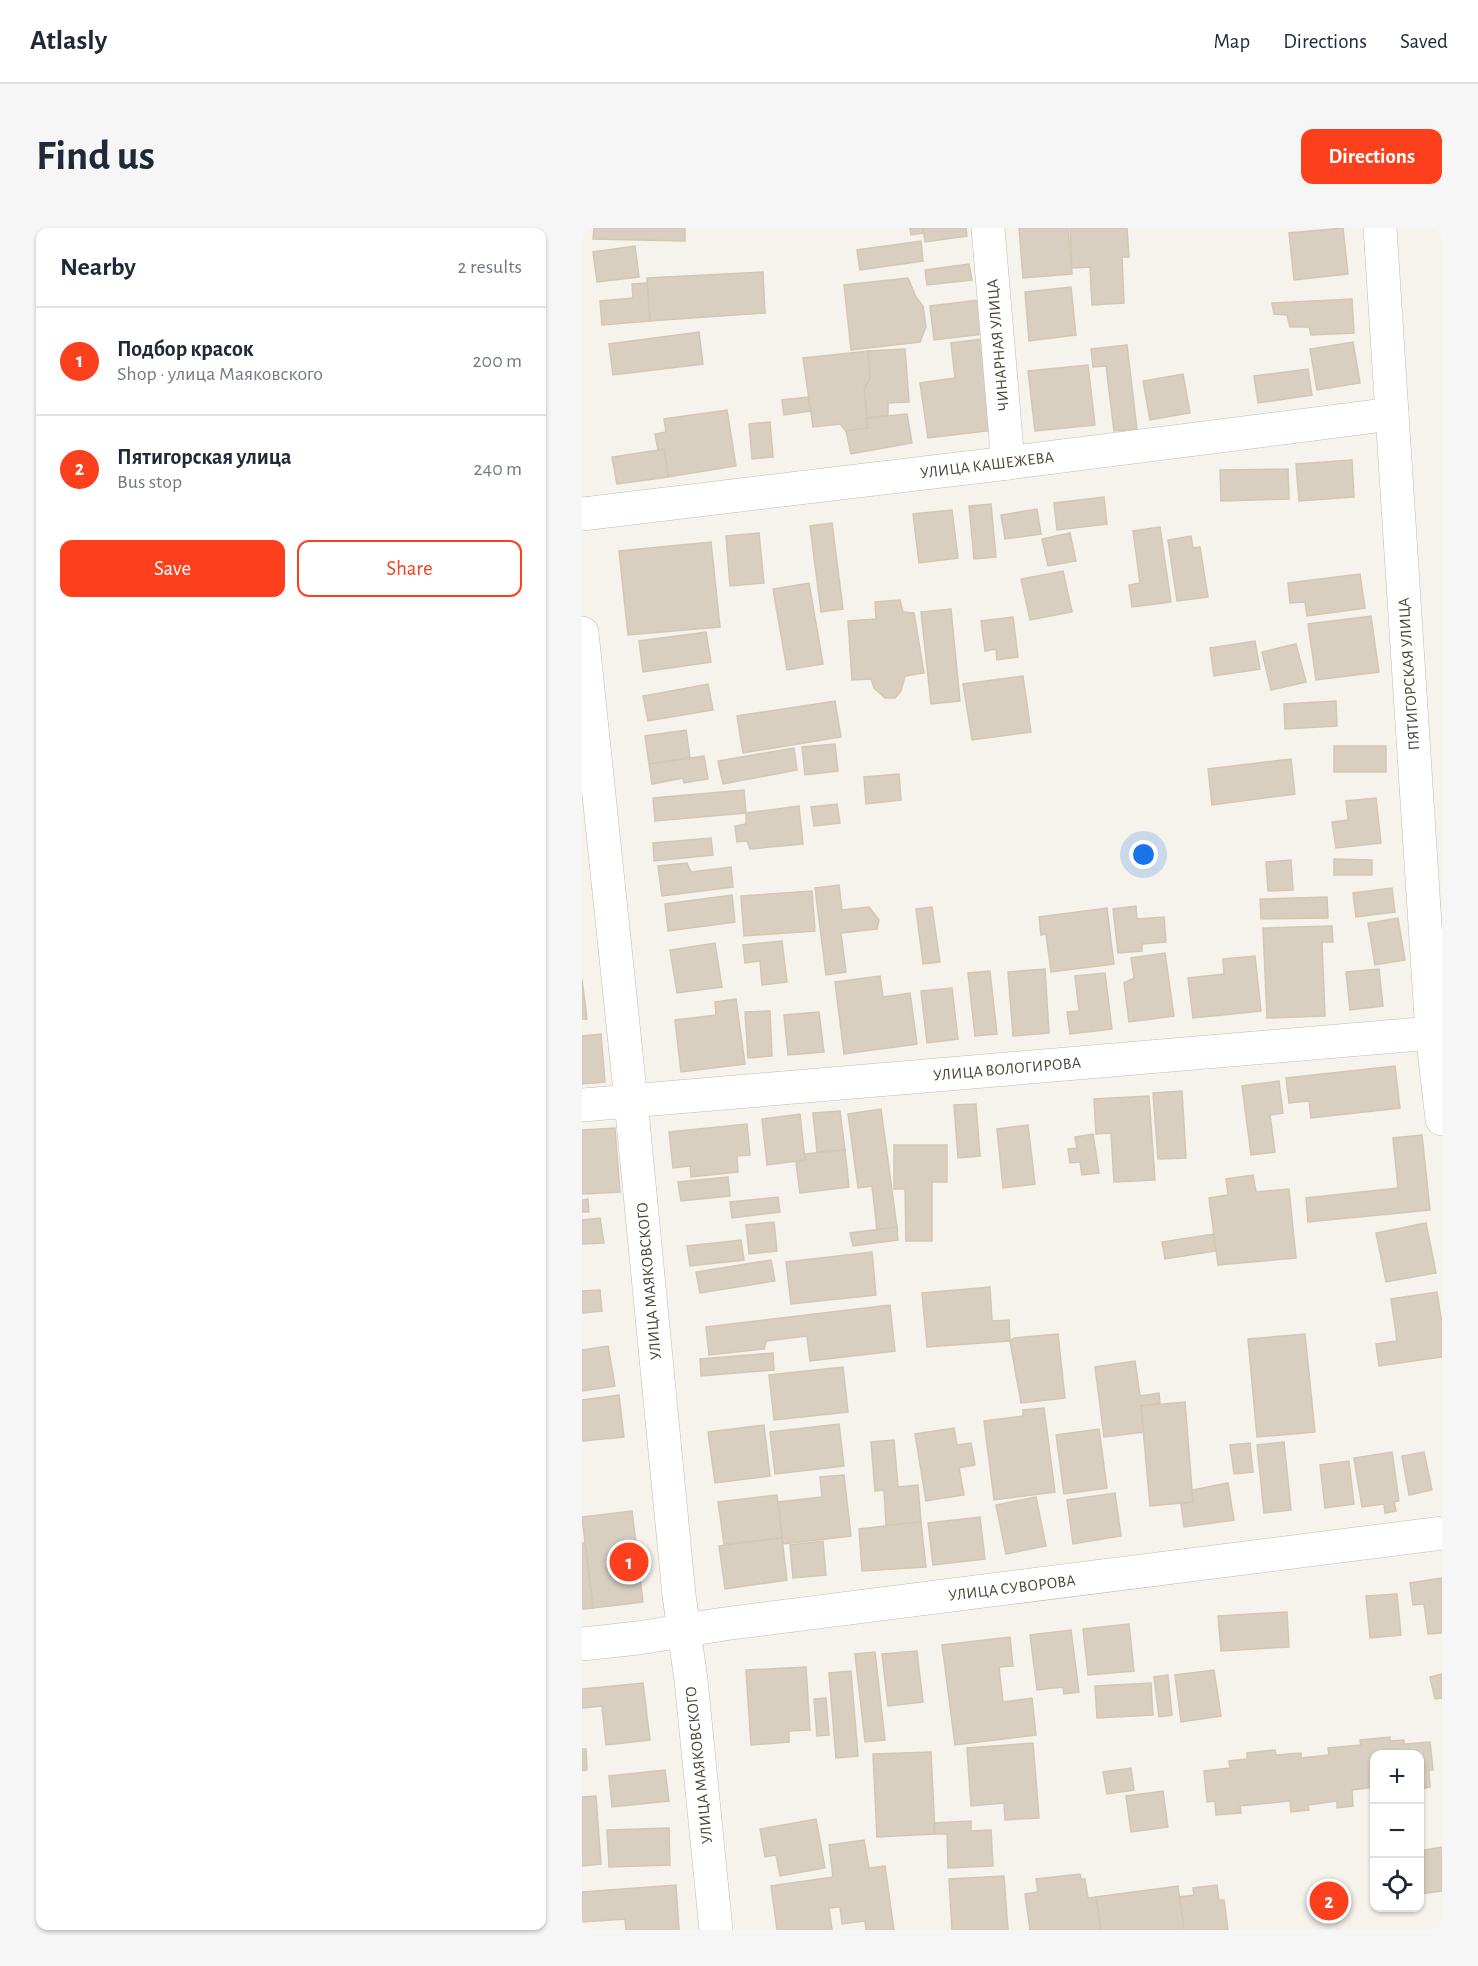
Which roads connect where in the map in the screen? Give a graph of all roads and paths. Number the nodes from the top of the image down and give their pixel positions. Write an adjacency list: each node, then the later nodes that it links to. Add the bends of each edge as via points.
1 (988, 228): 4 (street, ЧИНАРНАЯ УЛИЦА)
2 (1380, 228): 3 (street, ПЯТИГОРСКАЯ УЛИЦА)
3 (1392, 414): 4 (street, УЛИЦА КАШЕЖЕВА); 7 (street, ПЯТИГОРСКАЯ УЛИЦА)
4 (1008, 463): 5 (street, УЛИЦА КАШЕЖЕВА)
5 (582, 513)
6 (582, 633): 9 (street, УЛИЦА МАЯКОВСКОГО)
7 (1434, 939): 8 (street, ПЯТИГОРСКАЯ УЛИЦА)
8 (1432, 1033): 9 (street, УЛИЦА ВОЛОГИРОВА); 11 (street, ПЯТИГОРСКАЯ УЛИЦА)
9 (631, 1101): 10 (street, УЛИЦА ВОЛОГИРОВА); 13 (street, УЛИЦА МАЯКОВСКОГО)
10 (582, 1105)
11 (1442, 1119)
12 (1442, 1533): 13 (street, УЛИЦА СУВОРОВА)
13 (684, 1631): 14 (street, УЛИЦА СУВОРОВА); 15 (street, УЛИЦА МАЯКОВСКОГО)
14 (582, 1644)
15 (716, 1930)

